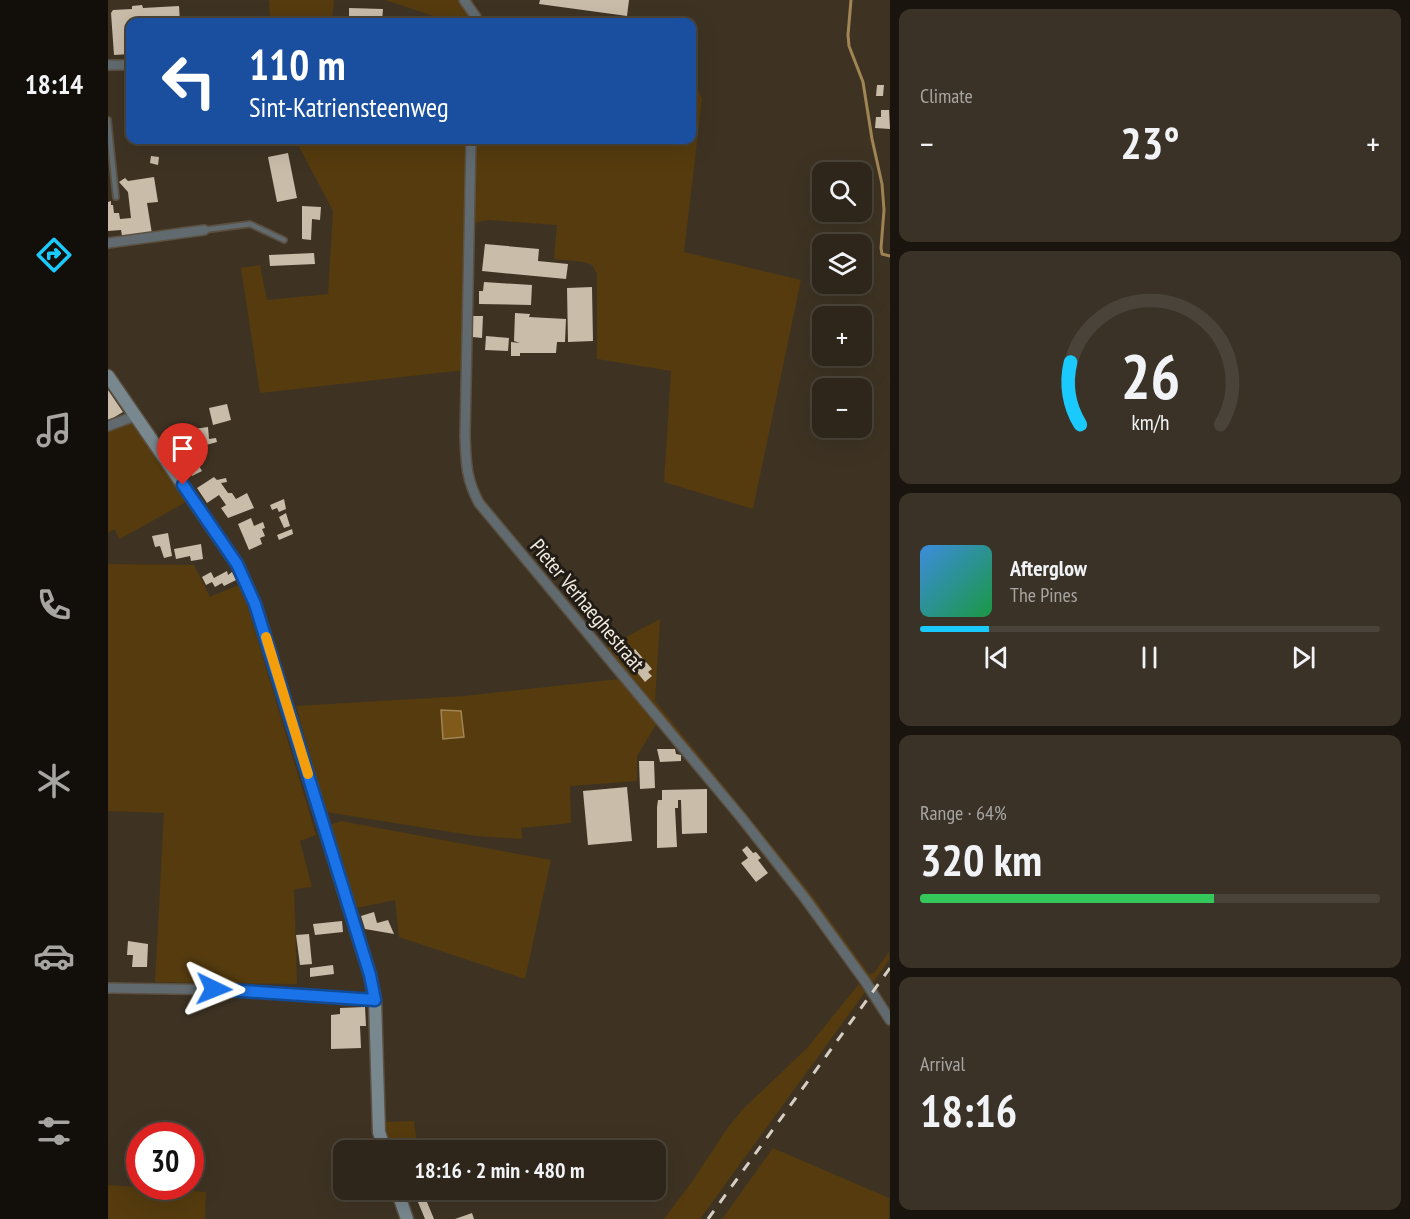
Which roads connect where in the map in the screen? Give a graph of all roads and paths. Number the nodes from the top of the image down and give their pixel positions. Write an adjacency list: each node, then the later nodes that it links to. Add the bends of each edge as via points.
1 (464, 0): 2 (street)
2 (475, 18)
3 (108, 65): 4 (street)
4 (126, 65)
5 (108, 120): 7 (lane)
6 (471, 144): 16 (street, Pieter Verhaeghestraat, via 465,436 470,486 479,502 740,816)
7 (116, 197)
8 (204, 230): 9 (lane, via 250,224); 10 (street)
9 (284, 240)
10 (108, 243)
11 (108, 376): 12 (street)
12 (135, 416): 13 (street); 15 (street, via 246,580)
13 (108, 426)
14 (108, 988): 15 (street, via 235,990)
15 (375, 1000): 17 (street)
16 (890, 1020)
17 (382, 1140)
18 (400, 1200): 19 (street)
19 (407, 1219)

